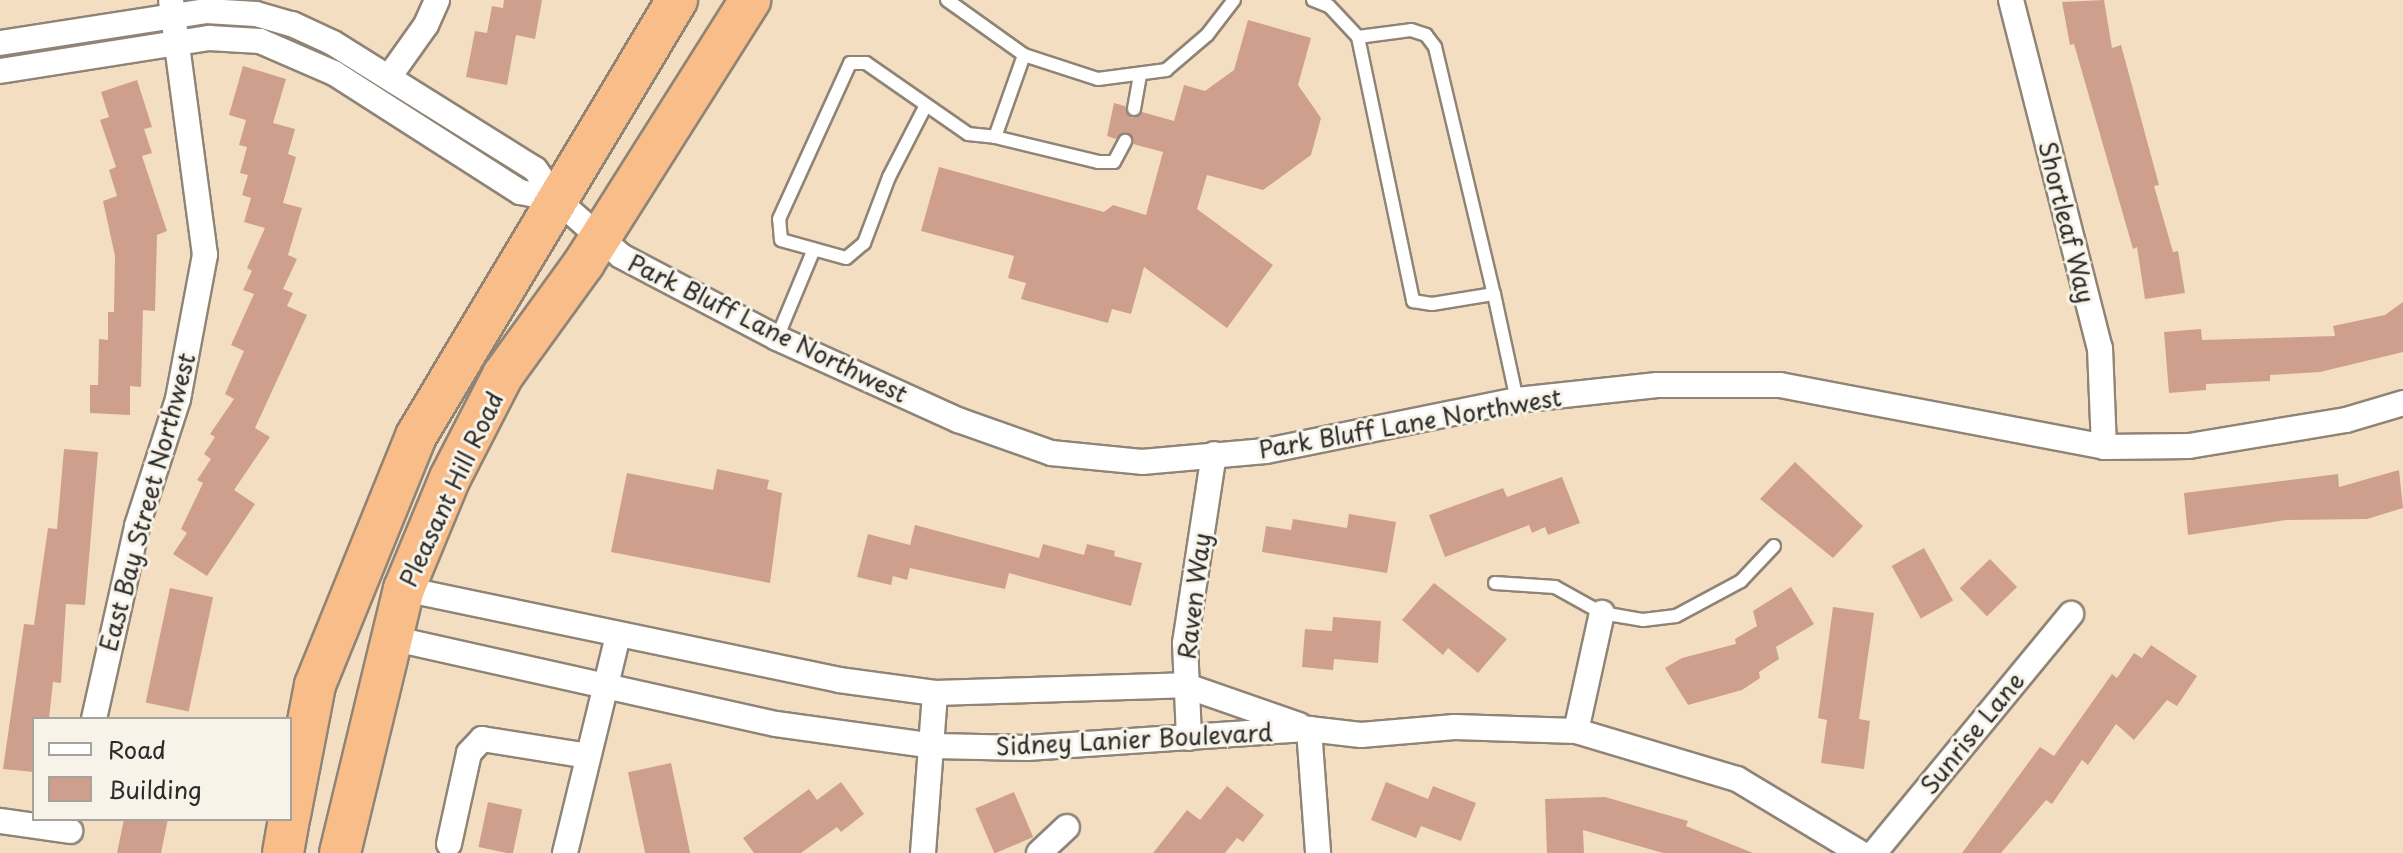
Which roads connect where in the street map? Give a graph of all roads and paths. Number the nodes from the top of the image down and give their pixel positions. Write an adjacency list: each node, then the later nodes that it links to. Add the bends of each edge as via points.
1 (437, 0): 15 (street)
2 (677, 0): 20 (highway, Pleasant Hill Road)
3 (750, 0): 21 (highway, Pleasant Hill Road)
4 (947, 0): 12 (lane)
5 (1234, 0): 14 (lane, via 1185,56 1166,70)
6 (1313, 0): 9 (lane, via 1329,6)
7 (2011, 0): 27 (street, Shortleaf Way, via 2100,348)
8 (172, 8): 10 (street, Park Bluff Lane Northwest); 11 (street, East Bay Street Northwest); 15 (street, Park Bluff Lane Northwest, via 219,10 292,24)
9 (1358, 37): 23 (lane, via 1411,30 1426,35 1435,47); 23 (lane, via 1413,301 1432,304)
10 (0, 43)
11 (177, 43): 13 (street); 20 (street, via 222,37 288,49 376,98 520,192); 39 (street, East Bay Street Northwest, via 205,255 178,399 137,526)
12 (1024, 55): 14 (lane, via 1098,79); 18 (lane)
13 (0, 71)
14 (1140, 76): 17 (lane)
15 (389, 77): 20 (street, Park Bluff Lane Northwest, via 535,169)
16 (925, 107): 18 (lane, via 968,134); 22 (lane, via 889,177 864,243 846,258); 22 (lane, via 866,63 850,63 779,219 781,240)
17 (1134, 109)
18 (995, 137): 19 (lane, via 1098,162 1114,162)
19 (1125, 141)
20 (556, 199): 21 (street, Park Bluff Lane Northwest); 45 (highway, Pleasant Hill Road, via 416,436 315,685)
21 (599, 241): 24 (street, Park Bluff Lane Northwest); 31 (highway, Pleasant Hill Road, via 503,375 450,478)
22 (814, 249): 24 (lane)
23 (1494, 294): 25 (lane)
24 (777, 338): 28 (street, Park Bluff Lane Northwest, via 958,420 1051,453 1142,462)
25 (1517, 400): 27 (street, Park Bluff Lane Northwest, via 1657,385 1780,385); 28 (street, Park Bluff Lane Northwest, via 1266,451)
26 (2403, 403): 27 (street, Park Bluff Lane Northwest, via 2346,420 2189,446)
27 (2104, 447)
28 (1214, 454): 37 (street, Raven Way, via 1185,643)
29 (1774, 546): 32 (lane, via 1741,581 1676,616 1643,620)
30 (1495, 583): 32 (lane, via 1555,587)
31 (404, 589): 34 (street); 35 (highway, Pleasant Hill Road)
32 (1602, 613): 41 (street)
33 (2071, 614): 58 (street, Sunrise Lane)
34 (618, 635): 36 (street); 38 (street, via 839,680)
35 (391, 638): 36 (street, Sidney Lanier Boulevard); 52 (highway, Pleasant Hill Road)
36 (606, 685): 43 (street, Sidney Lanier Boulevard, via 776,724); 44 (street)
37 (1184, 685): 38 (street); 40 (street); 42 (street, Raven Way)
38 (935, 693): 43 (street)
39 (94, 717)
40 (1309, 729): 41 (street, Sidney Lanier Boulevard, via 1361,735 1455,727); 42 (street, Sidney Lanier Boulevard); 56 (street)
41 (1576, 731): 57 (street, Sidney Lanier Boulevard, via 1737,779)
42 (1189, 738): 43 (street, Sidney Lanier Boulevard, via 1027,748)
43 (934, 746): 54 (street)
44 (588, 756): 50 (street, via 482,739 469,753); 53 (street)
45 (292, 806)
46 (0, 821): 49 (street)
47 (289, 821): 51 (highway, Pleasant Hill Road)
48 (1067, 827): 55 (street)
49 (70, 834)
50 (449, 844)
51 (283, 853)
52 (340, 853)
53 (565, 853)
54 (923, 853)
55 (1039, 853)
56 (1318, 853)
57 (1860, 853)
58 (1874, 853)

